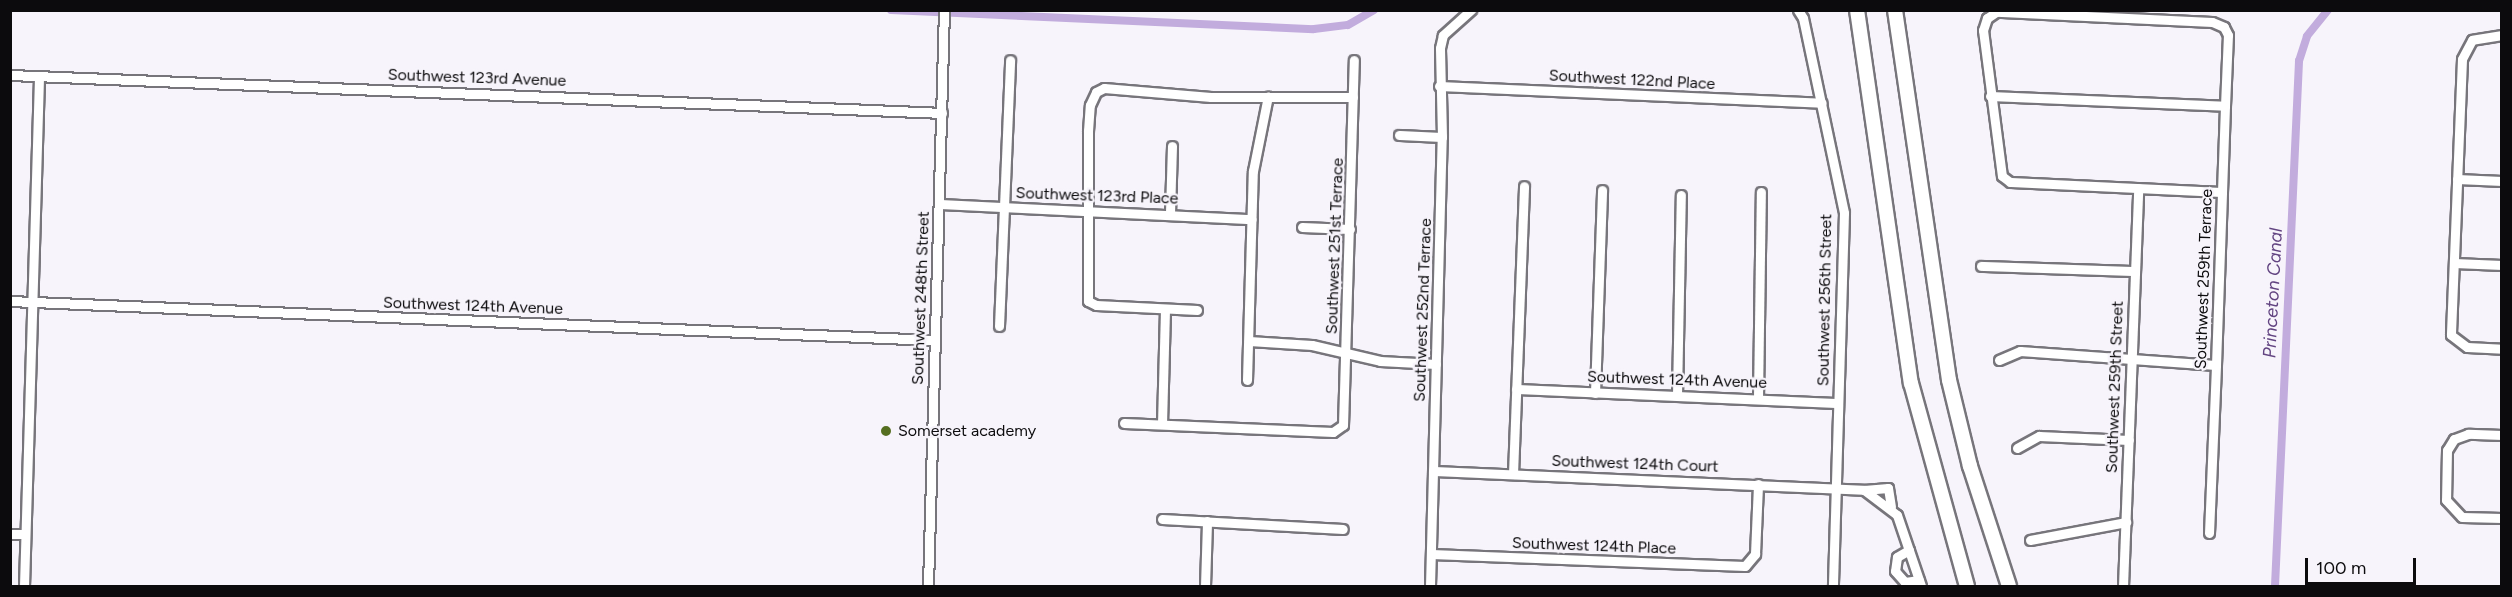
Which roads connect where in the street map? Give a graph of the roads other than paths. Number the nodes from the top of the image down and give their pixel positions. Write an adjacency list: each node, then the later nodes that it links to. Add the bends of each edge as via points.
1 (944, 10): 17 (street, Southwest 248th Street)
2 (1471, 10): 11 (street, Southwest 252nd Terrace, via 1443,35)
3 (1857, 10): 85 (highway, via 1911,383)
4 (1895, 10): 86 (highway, via 1949,380 1970,466)
5 (1801, 14): 15 (street, Southwest 256th Street)
6 (2502, 35): 21 (street, via 2472,40 2466,49)
7 (1010, 60): 30 (street)
8 (1354, 60): 14 (street, Southwest 251st Terrace)
9 (10, 75): 10 (street, Southwest 123rd Avenue)
10 (39, 77): 17 (street, Southwest 123rd Avenue); 41 (street)
11 (1440, 86): 15 (street, Southwest 122nd Place); 19 (street, Southwest 252nd Terrace)
12 (1268, 96): 14 (street); 31 (street, via 1211,97 1104,88 1096,92 1090,105); 33 (street, via 1253,171)
13 (1990, 96): 16 (street); 16 (street, Southwest 259th Terrace, via 1983,30 1987,18 1996,12 2212,22 2224,27); 24 (street, via 2002,176 2010,182)
14 (1353, 97): 35 (street, Southwest 251st Terrace)
15 (1822, 103): 58 (street, Southwest 256th Street, via 1844,213)
16 (2225, 106): 27 (street, Southwest 259th Terrace)
17 (942, 113): 29 (street, Southwest 248th Street)
18 (1399, 135): 19 (street)
19 (1442, 137): 51 (street, Southwest 252nd Terrace)
20 (1172, 146): 32 (street)
21 (2457, 178): 22 (street); 36 (street)
22 (2502, 181)
23 (1524, 186): 54 (street)
24 (2138, 188): 27 (street); 39 (street, Southwest 259th Street)
25 (1602, 190): 55 (street)
26 (1761, 192): 57 (street)
27 (2222, 192): 52 (street, Southwest 259th Terrace)
28 (1681, 195): 56 (street)
29 (940, 204): 30 (street, Southwest 123rd Place); 45 (street, Southwest 248th Street)
30 (1003, 207): 31 (street, Southwest 123rd Place); 44 (street)
31 (1086, 213): 32 (street, Southwest 123rd Place); 42 (street, via 1088,301 1096,305)
32 (1170, 213): 33 (street, Southwest 123rd Place)
33 (1252, 219): 46 (street)
34 (1302, 227): 35 (street)
35 (1350, 229): 48 (street, Southwest 251st Terrace)
36 (2454, 263): 37 (street); 47 (street, via 2451,335 2467,347)
37 (2502, 265)
38 (1981, 266): 39 (street)
39 (2135, 271): 50 (street, Southwest 259th Street)
40 (10, 301): 41 (street, Southwest 124th Avenue)
41 (31, 302): 45 (street, Southwest 124th Avenue); 75 (street)
42 (1164, 309): 43 (street); 60 (street)
43 (1197, 310)
44 (999, 326)
45 (934, 340): 81 (street, Southwest 248th Street)
46 (1249, 341): 48 (street, via 1312,345); 53 (street)
47 (2502, 349)
48 (1346, 353): 51 (street, via 1380,362); 60 (street, Southwest 251st Terrace, via 1345,419 1338,430)
49 (1999, 360): 50 (street, via 2020,351)
50 (2131, 361): 52 (street); 62 (street, Southwest 259th Street)
51 (1436, 364): 64 (street, Southwest 252nd Terrace)
52 (2216, 365): 73 (street, Southwest 259th Terrace)
53 (1247, 380)
54 (1516, 389): 55 (street, Southwest 124th Avenue); 65 (street)
55 (1595, 393): 56 (street, Southwest 124th Avenue)
56 (1677, 395): 57 (street, Southwest 124th Avenue)
57 (1758, 398): 58 (street, Southwest 124th Avenue)
58 (1838, 403): 67 (street, Southwest 256th Street)
59 (1124, 423): 60 (street)
60 (1162, 424)
61 (2502, 435): 68 (street, via 2468,434 2454,439 2447,450 2446,500 2451,510 2462,517)
62 (2128, 440): 63 (street, via 2039,436); 71 (street, Southwest 259th Street)
63 (2017, 448)
64 (1433, 471): 65 (street, Southwest 124th Court); 78 (street, Southwest 252nd Terrace)
65 (1513, 474): 66 (street, Southwest 124th Court)
66 (1758, 484): 67 (street, Southwest 124th Court); 78 (street, Southwest 124th Place, via 1754,559 1736,567)
67 (1835, 487): 77 (street, Southwest 124th Court, via 1864,490 1891,507); 84 (street, Southwest 256th Street)
68 (2502, 518)
69 (1162, 519): 70 (street)
70 (1207, 521): 72 (street); 82 (street)
71 (2126, 522): 76 (street); 87 (street, Southwest 259th Street)
72 (1342, 529)
73 (2209, 532)
74 (10, 534): 75 (street)
75 (25, 534): 80 (street)
76 (2030, 540)
77 (1910, 550): 79 (street); 79 (street, via 1897,557 1895,571 1905,582)
78 (1431, 554): 83 (street, Southwest 252nd Terrace)
79 (1920, 583)
80 (24, 586)
81 (928, 586)
82 (1205, 586)
83 (1430, 586)
84 (1833, 586)
85 (1967, 586)
86 (2009, 586)
87 (2124, 586)

